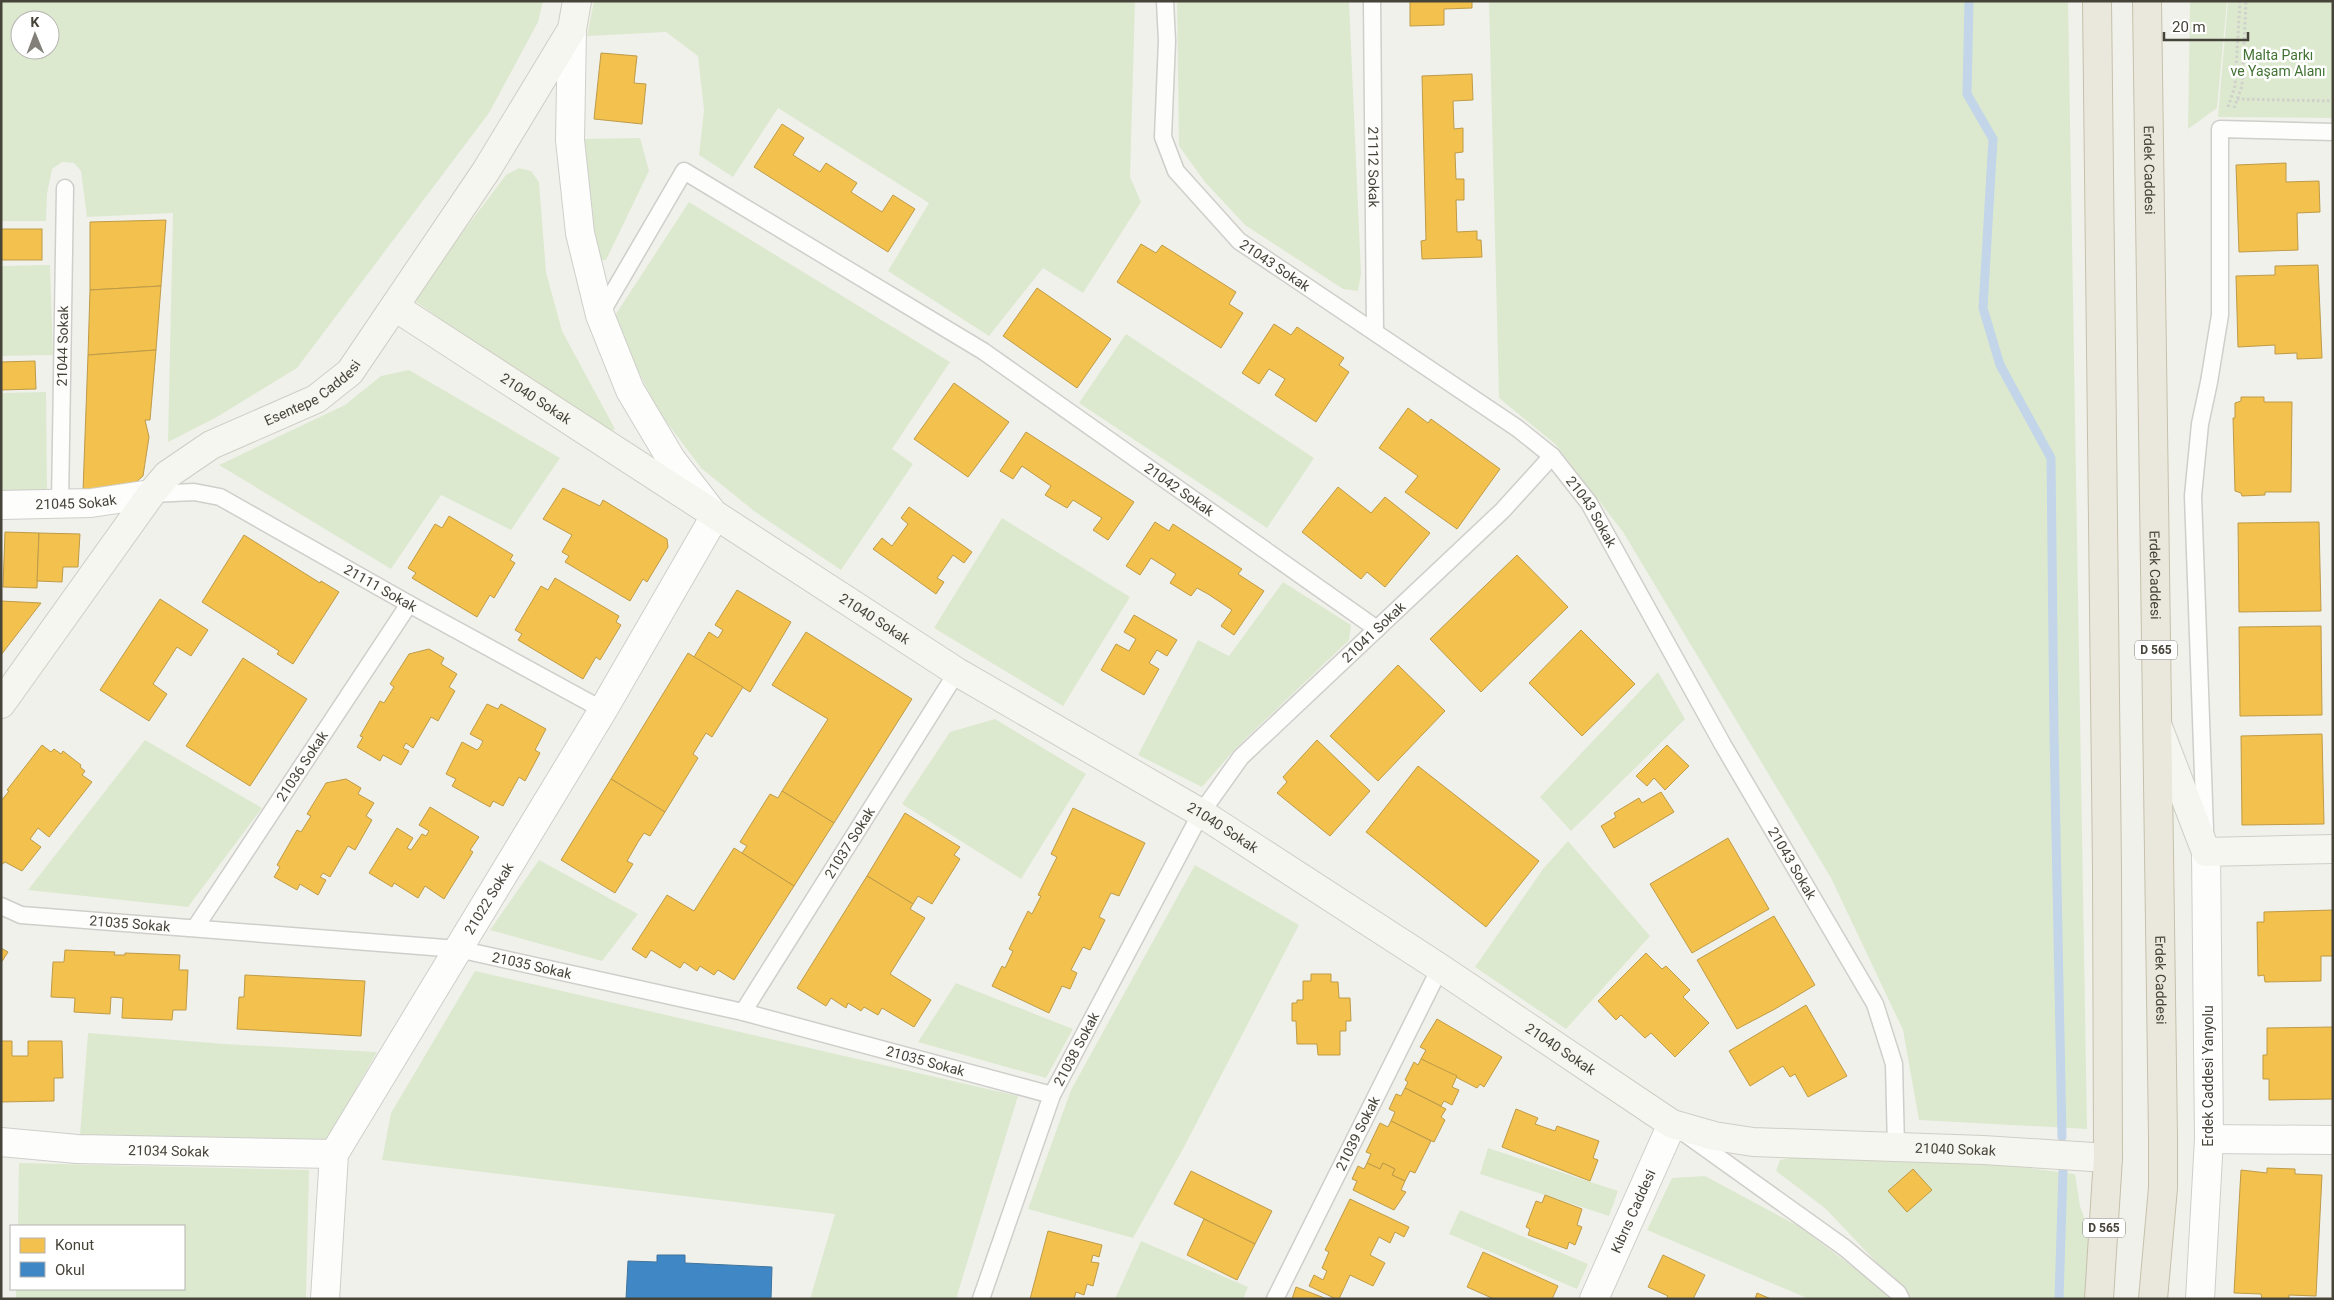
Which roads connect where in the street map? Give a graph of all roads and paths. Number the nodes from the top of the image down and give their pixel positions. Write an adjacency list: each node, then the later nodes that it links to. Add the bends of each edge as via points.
1 (577, 1): 8 (street, Esentepe Caddesi)
2 (1165, 1): 16 (lane, 21043 Sokak, via 1163,137 1176,171 1239,242)
3 (1372, 1): 16 (lane, 21112 Sokak)
4 (2097, 1): 43 (highway, D 565)
5 (2146, 1): 27 (highway, Erdek Caddesi / D 565)
6 (2240, 1): 11 (path, via 2235,86)
7 (2246, 1): 9 (path, via 2242,86)
8 (572, 29): 14 (street, Esentepe Caddesi, via 486,171); 15 (street, Esentepe Caddesi, via 570,140 580,233)
9 (2237, 99): 10 (path); 11 (path)
10 (2333, 101)
11 (2220, 129): 12 (lane); 30 (lane, via 2220,315 2200,424 2193,496)
12 (2333, 132)
13 (65, 188): 19 (lane, 21044 Sokak)
14 (395, 307): 18 (street, Esentepe Caddesi, via 350,372 316,399 211,445 167,475); 21 (street, 21040 Sokak)
15 (600, 315): 21 (street, Esentepe Caddesi, via 630,390 671,460); 23 (lane, 21042 Sokak, via 684,171 983,351)
16 (1375, 332): 17 (lane, 21043 Sokak, via 1517,428)
17 (1552, 456): 23 (lane, 21041 Sokak, via 1503,510); 41 (lane, 21043 Sokak, via 1589,503 1723,745 1875,1004 1894,1064)
18 (151, 494): 19 (street, 21045 Sokak); 22 (lane, 21111 Sokak, via 194,492 220,497); 25 (street, Esentepe Caddesi)
19 (60, 504): 20 (street, 21045 Sokak)
20 (1, 505)
21 (715, 516): 24 (street, 21040 Sokak); 26 (street, 21022 Sokak)
22 (409, 604): 26 (lane, 21111 Sokak); 32 (lane, 21036 Sokak)
23 (1377, 629): 28 (lane, 21041 Sokak, via 1241,758)
24 (957, 672): 28 (street, 21040 Sokak); 35 (lane, 21037 Sokak)
25 (1, 704)
26 (603, 710): 33 (street, 21022 Sokak)
27 (2157, 724): 30 (street); 50 (highway, Erdek Caddesi / D 565, via 2163,1188)
28 (1201, 813): 34 (street, 21040 Sokak); 36 (lane, 21038 Sokak)
29 (2333, 849): 30 (street)
30 (2206, 852): 38 (street, Erdek Caddesi Yanyolu)
31 (1, 906): 32 (lane, 21035 Sokak, via 21,915)
32 (195, 928): 33 (lane, 21035 Sokak)
33 (458, 949): 35 (lane, 21035 Sokak); 42 (street, 21022 Sokak)
34 (1440, 968): 37 (street, 21040 Sokak); 46 (lane, 21039 Sokak)
35 (743, 1012): 36 (lane, 21035 Sokak)
36 (1052, 1095): 45 (lane, 21038 Sokak)
37 (1672, 1124): 41 (street, 21040 Sokak, via 1714,1136 1753,1142); 47 (street, Kıbrıs Caddesi); 48 (lane, via 1845,1248)
38 (2209, 1139): 39 (street); 51 (street, Erdek Caddesi Yanyolu)
39 (2333, 1140)
40 (1, 1142): 42 (street, 21034 Sokak, via 78,1149)
41 (1896, 1148): 43 (street, 21040 Sokak)
42 (334, 1154): 44 (street, 21022 Sokak)
43 (2108, 1158): 49 (highway, D 565)
44 (325, 1299)
45 (981, 1299)
46 (1275, 1299)
47 (1594, 1299)
48 (1902, 1299)
49 (2099, 1299)
50 (2153, 1299)
51 (2200, 1299)

